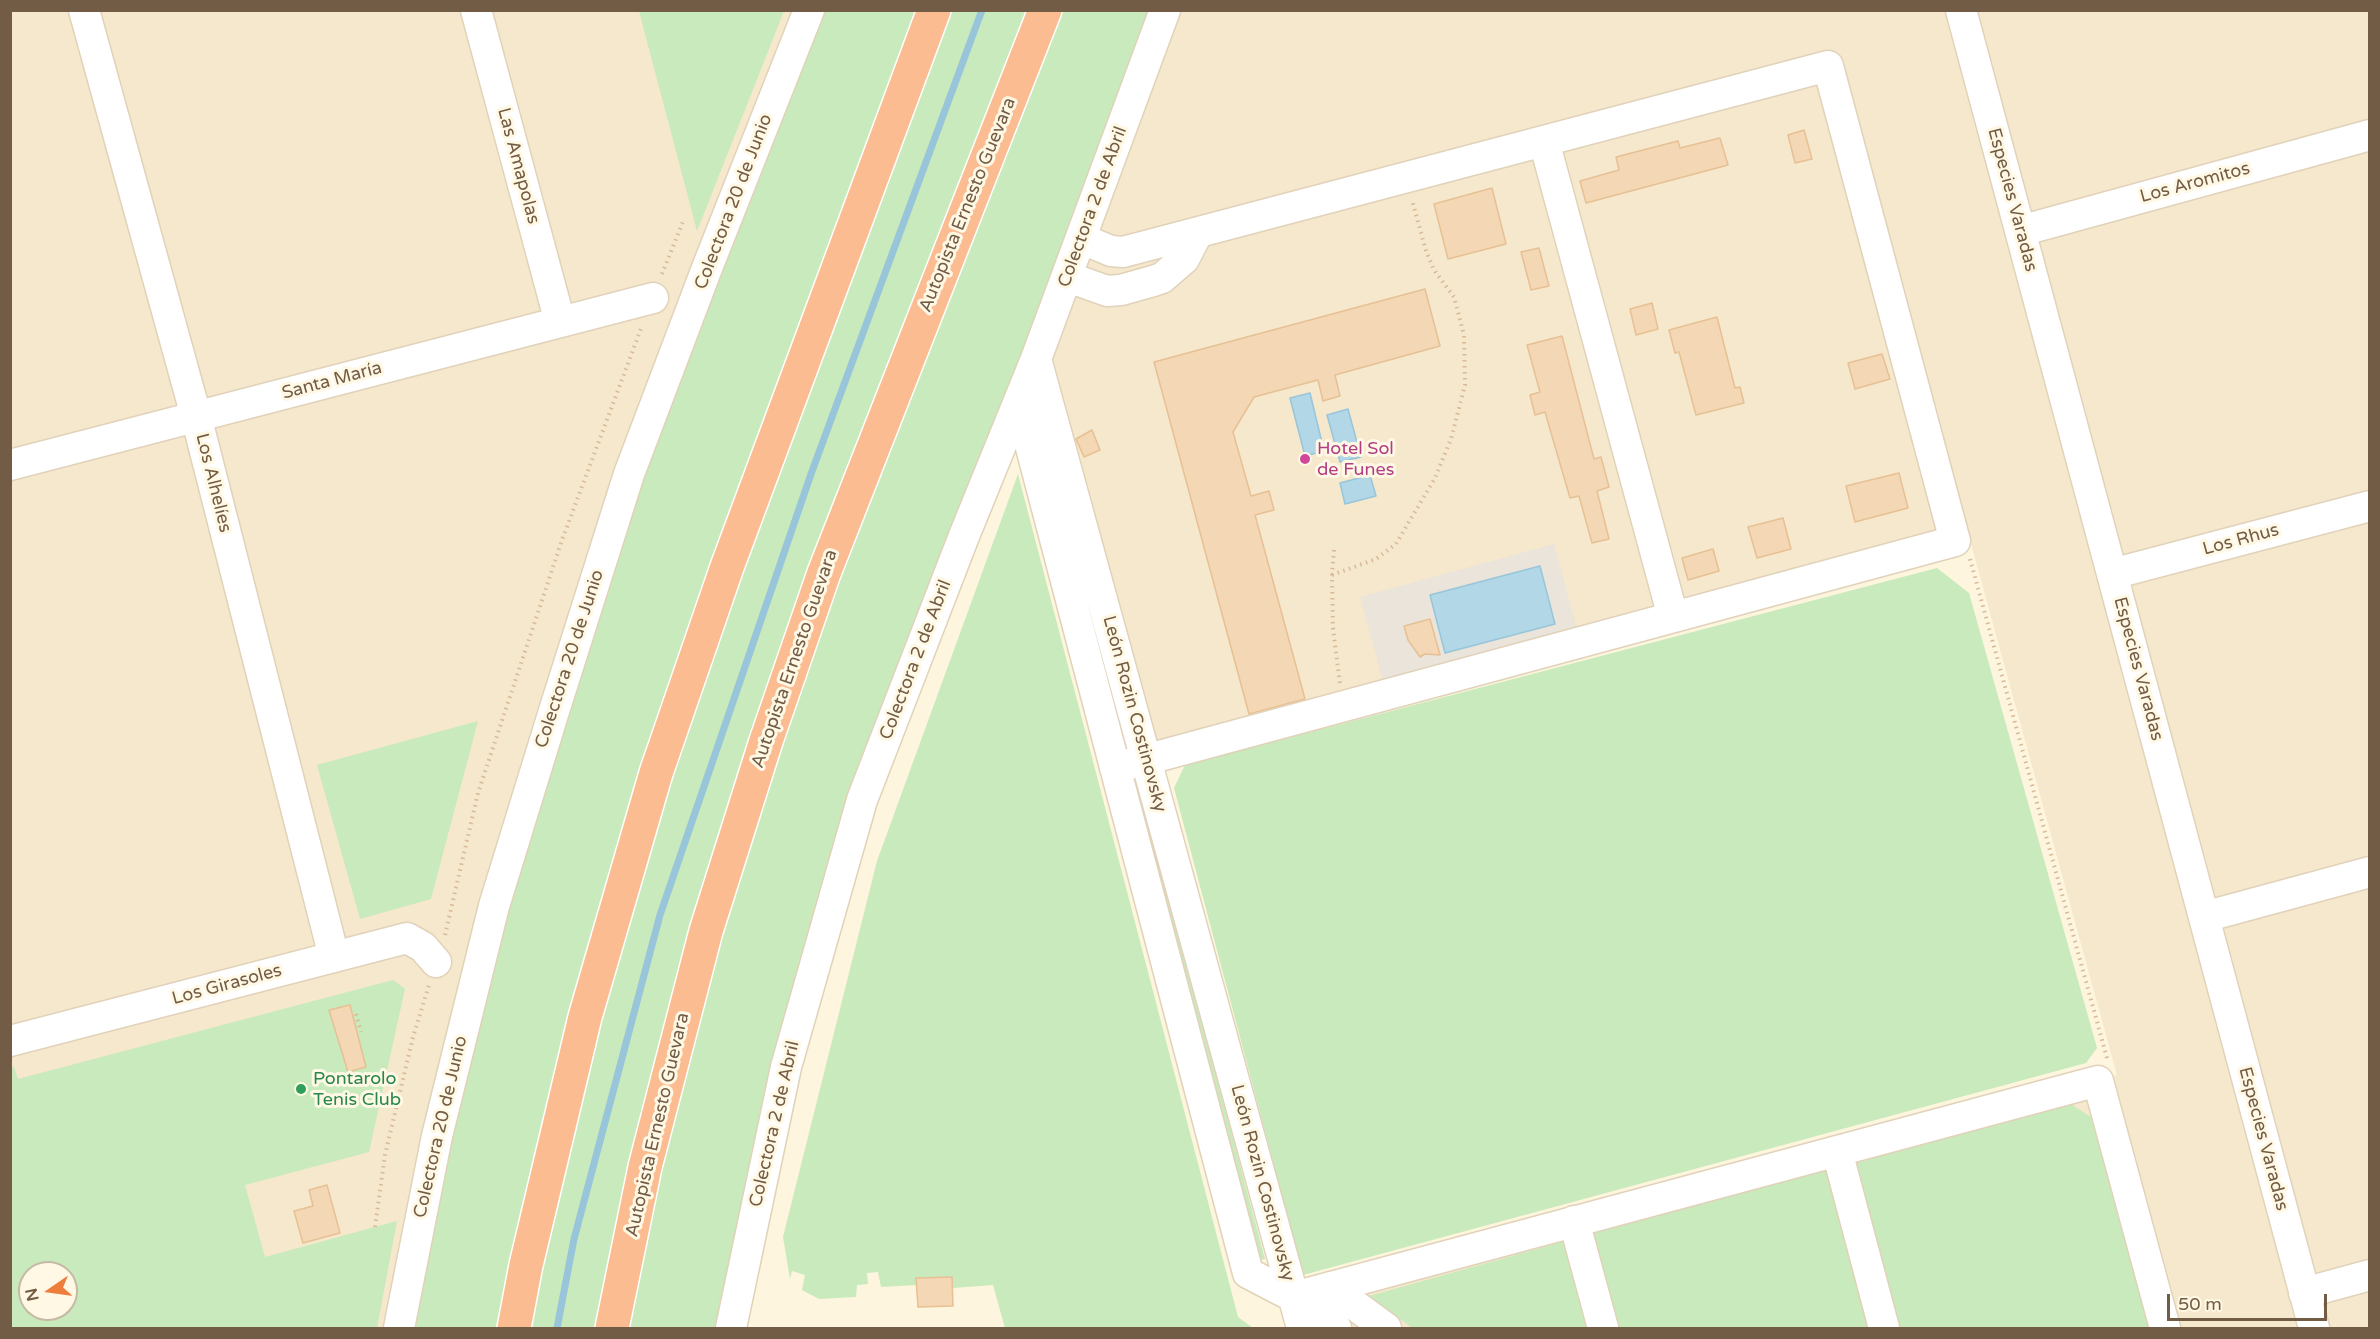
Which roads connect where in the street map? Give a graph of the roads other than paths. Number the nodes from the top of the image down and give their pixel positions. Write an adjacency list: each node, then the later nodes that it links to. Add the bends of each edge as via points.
1 (84, 10): 18 (street, Los Alhelíes)
2 (476, 10): 15 (street, Las Amapolas)
3 (809, 10): 36 (street, Colectora 20 de Junio, via 629,474 554,711 494,906 436,1136)
4 (934, 10): 37 (highway, via 727,567 657,773 585,1017)
5 (1045, 10): 38 (highway, Autopista Ernesto Guevara, via 824,573 766,741 703,942 645,1167)
6 (1165, 10): 11 (street, Colectora 2 de Abril)
7 (1961, 10): 10 (street, Especies Varadas)
8 (2370, 135): 10 (street, Los Aromitos)
9 (1544, 141): 12 (street, via 1406,177); 22 (street); 22 (street, via 1828,66 1955,541)
10 (2020, 231): 21 (street, Especies Varadas)
11 (1082, 239): 12 (street, via 1116,252); 13 (street, Colectora 2 de Abril)
12 (1191, 247): 13 (street, via 1162,278 1121,290 1107,291)
13 (1068, 277): 16 (street, Colectora 2 de Abril)
14 (653, 298): 15 (street, Santa María)
15 (560, 322): 18 (street, Santa María)
16 (1036, 359): 17 (street, Colectora 2 de Abril); 23 (street, León Rozin Costinovsky)
17 (1019, 402): 24 (street, León Rozin Costinovsky); 39 (street, Colectora 2 de Abril, via 862,800 786,1067)
18 (196, 416): 19 (street, Santa María); 27 (street, Los Alhelíes)
19 (10, 465)
20 (2370, 506): 21 (street, Los Rhus)
21 (2112, 574): 26 (street, Especies Varadas)
22 (1673, 617): 23 (street)
23 (1146, 759): 24 (street); 35 (street, León Rozin Costinovsky)
24 (1115, 768): 35 (street, León Rozin Costinovsky, via 1248,1273)
25 (2367, 871): 26 (street)
26 (2204, 917): 34 (street, Especies Varadas)
27 (334, 957): 28 (street, Los Girasoles, via 407,938 423,947); 29 (street, Los Girasoles)
28 (436, 962)
29 (10, 1041)
30 (1837, 1151): 31 (street); 44 (street); 45 (street, via 2098,1081)
31 (1574, 1221): 33 (street); 43 (street)
32 (2370, 1275): 34 (street)
33 (1330, 1287): 35 (street); 42 (street)
34 (2304, 1293): 46 (street, Especies Varadas)
35 (1294, 1297): 40 (street); 41 (street)
36 (399, 1329)
37 (514, 1329)
38 (612, 1329)
39 (731, 1329)
40 (1302, 1329)
41 (1336, 1329)
42 (1386, 1329)
43 (1603, 1329)
44 (1884, 1329)
45 (2165, 1329)
46 (2314, 1329)

